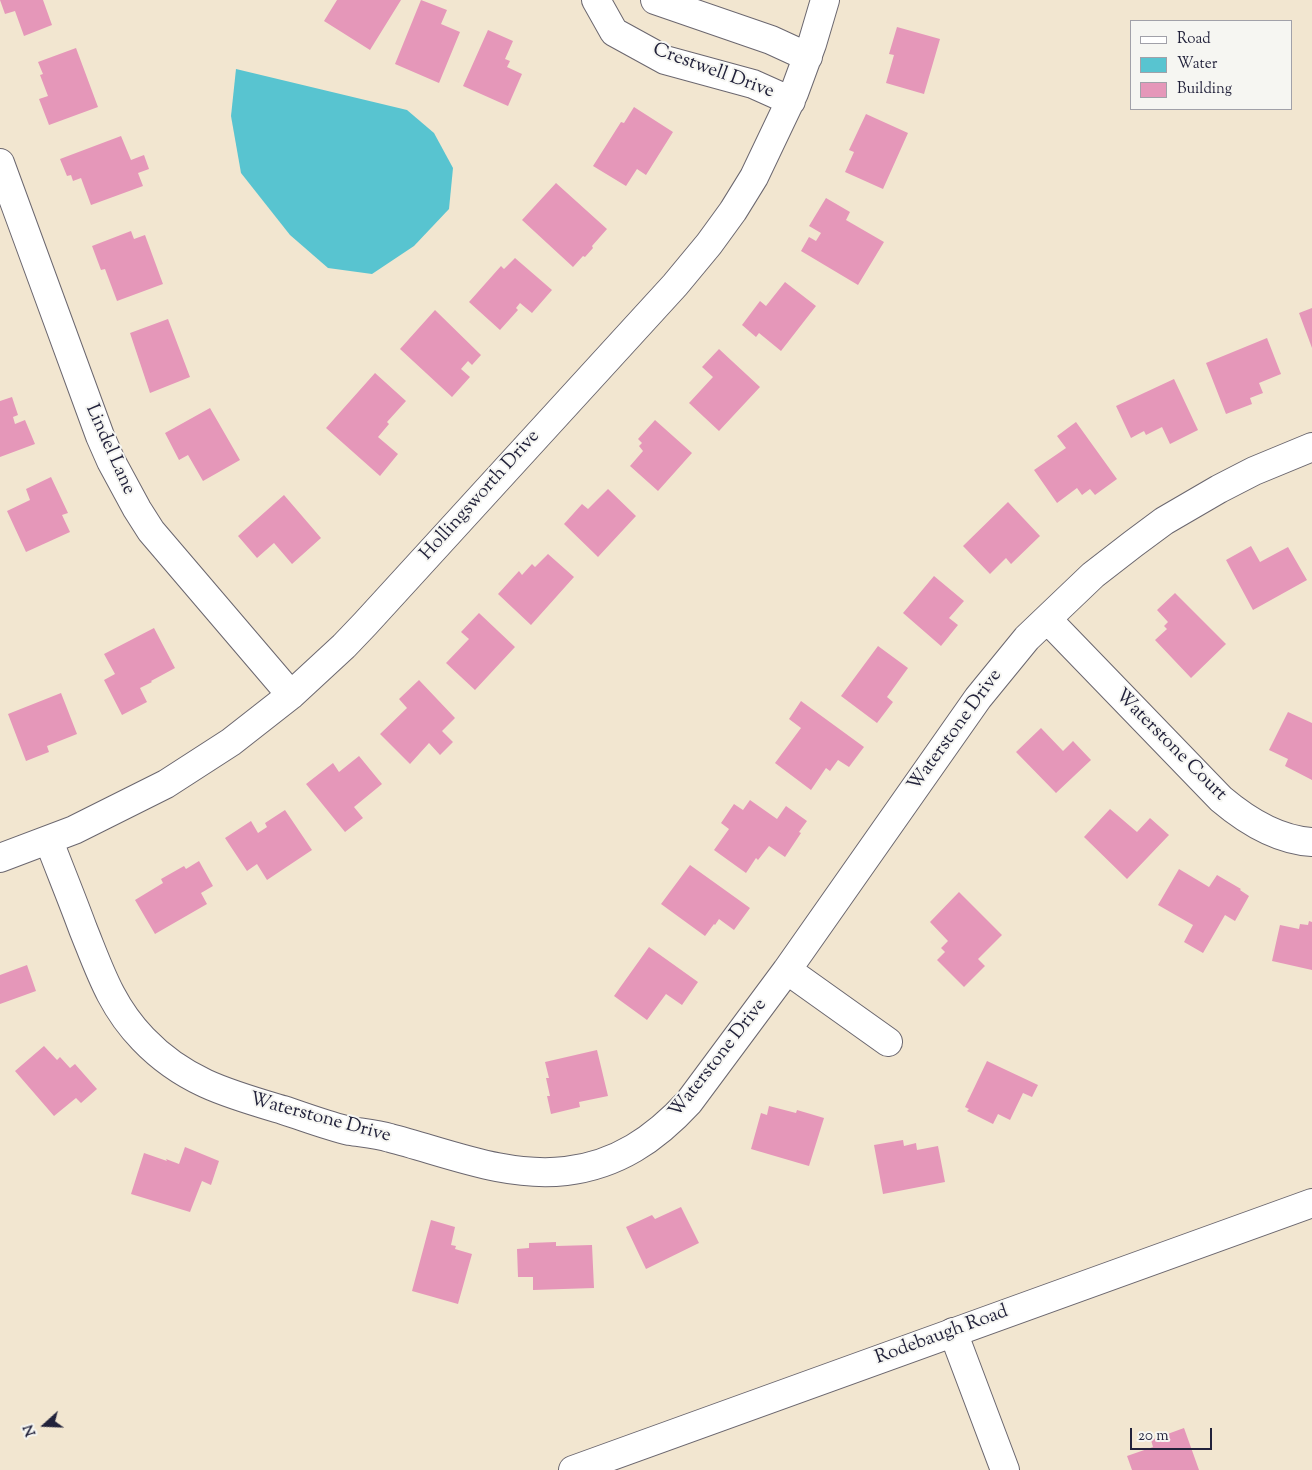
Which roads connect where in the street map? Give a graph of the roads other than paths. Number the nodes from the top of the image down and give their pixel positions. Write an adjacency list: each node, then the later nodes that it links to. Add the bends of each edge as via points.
1 (596, 0): 2 (street, Crestwell Drive); 6 (street, Crestwell Drive, via 614,32 665,60 753,84)
2 (600, 0)
3 (656, 0): 5 (street, via 771,40)
4 (825, 0): 5 (street, Hollingsworth Drive)
5 (808, 57): 6 (street, Hollingsworth Drive)
6 (791, 101): 10 (street, Hollingsworth Drive, via 754,177 692,265 365,624)
7 (0, 163): 10 (street, Lindel Lane, via 100,436 137,509 151,531)
8 (1312, 447): 9 (street, Waterstone Drive, via 1228,484 1164,521 1112,559)
9 (1047, 620): 12 (street, Waterstone Court, via 1221,799 1259,827); 14 (street, Waterstone Drive, via 1027,638 985,688)
10 (291, 695): 11 (street, Hollingsworth Drive, via 230,742 166,784)
11 (49, 841): 13 (street, Hollingsworth Drive); 14 (street, Waterstone Drive, via 105,985 129,1024 173,1066 232,1095 350,1131 388,1137 512,1170 565,1171 590,1166 621,1155 651,1138 689,1102)
12 (1312, 842)
13 (0, 858)
14 (787, 970): 15 (street)
15 (888, 1042)
16 (1312, 1203): 17 (street, Rodebaugh Road)
17 (953, 1332): 18 (street, Rodebaugh Road); 19 (street)
18 (573, 1470)
19 (1005, 1470)

